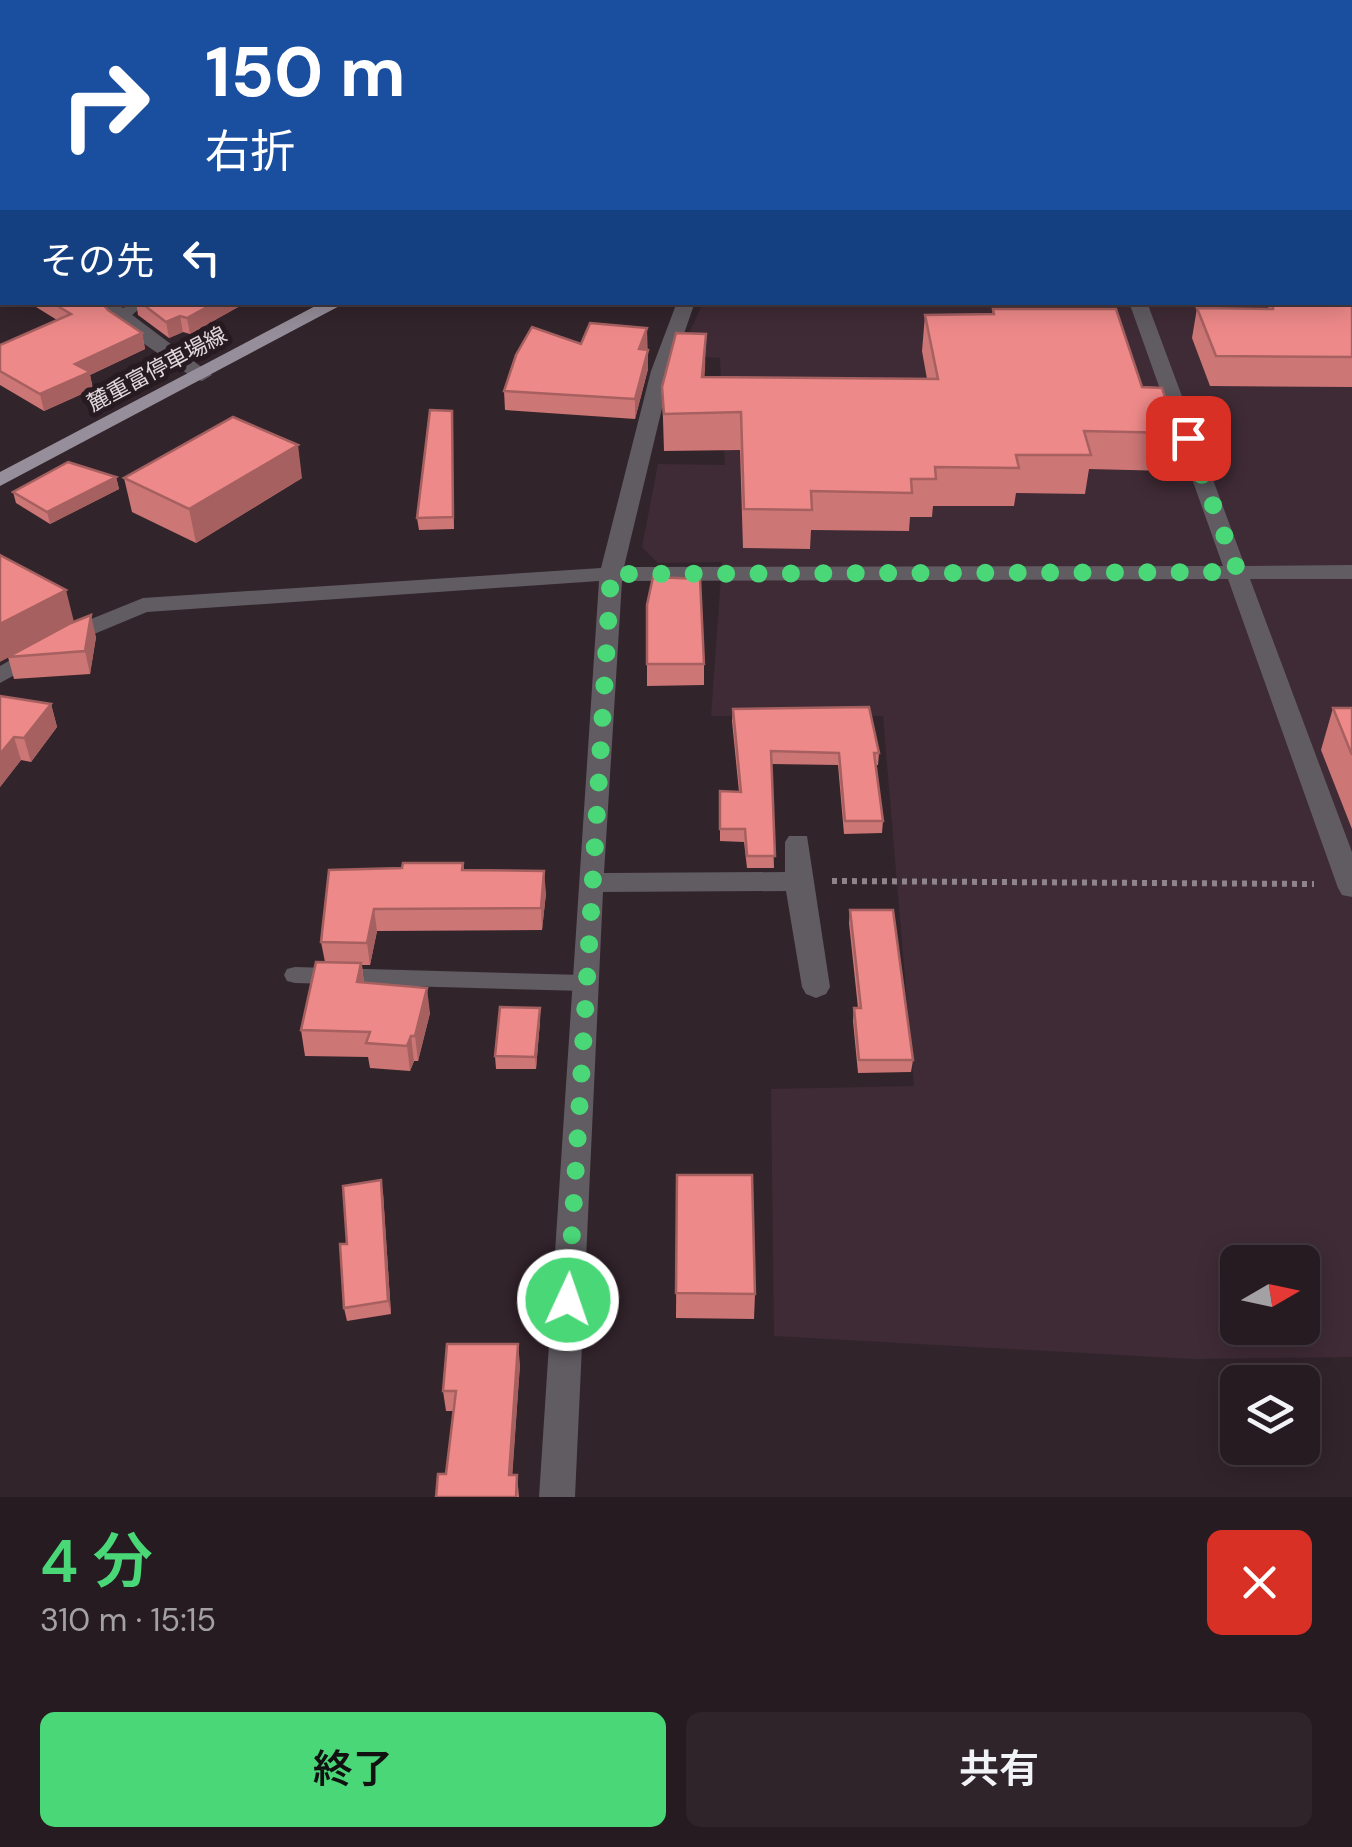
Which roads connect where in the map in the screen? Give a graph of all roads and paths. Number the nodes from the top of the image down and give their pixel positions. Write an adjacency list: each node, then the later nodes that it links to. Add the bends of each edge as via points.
1 (107, 305): 6 (street)
2 (136, 305): 6 (lane)
3 (332, 305): 7 (main road, 麓重富停車場線)
4 (685, 305): 11 (street, via 661,371)
5 (1139, 305): 9 (street)
6 (120, 319): 7 (street)
7 (202, 374): 8 (main road, 麓重富停車場線)
8 (0, 480)
9 (1238, 572): 10 (street); 11 (street); 16 (street)
10 (1352, 572)
11 (611, 574): 12 (street, via 143,604); 15 (street)
12 (0, 676)
13 (798, 842): 14 (street)
14 (798, 881): 15 (street); 16 (path); 19 (street)
15 (590, 883): 18 (street)
16 (1351, 886)
17 (294, 975): 18 (lane)
18 (584, 984): 20 (street)
19 (816, 987)
20 (558, 1497)

